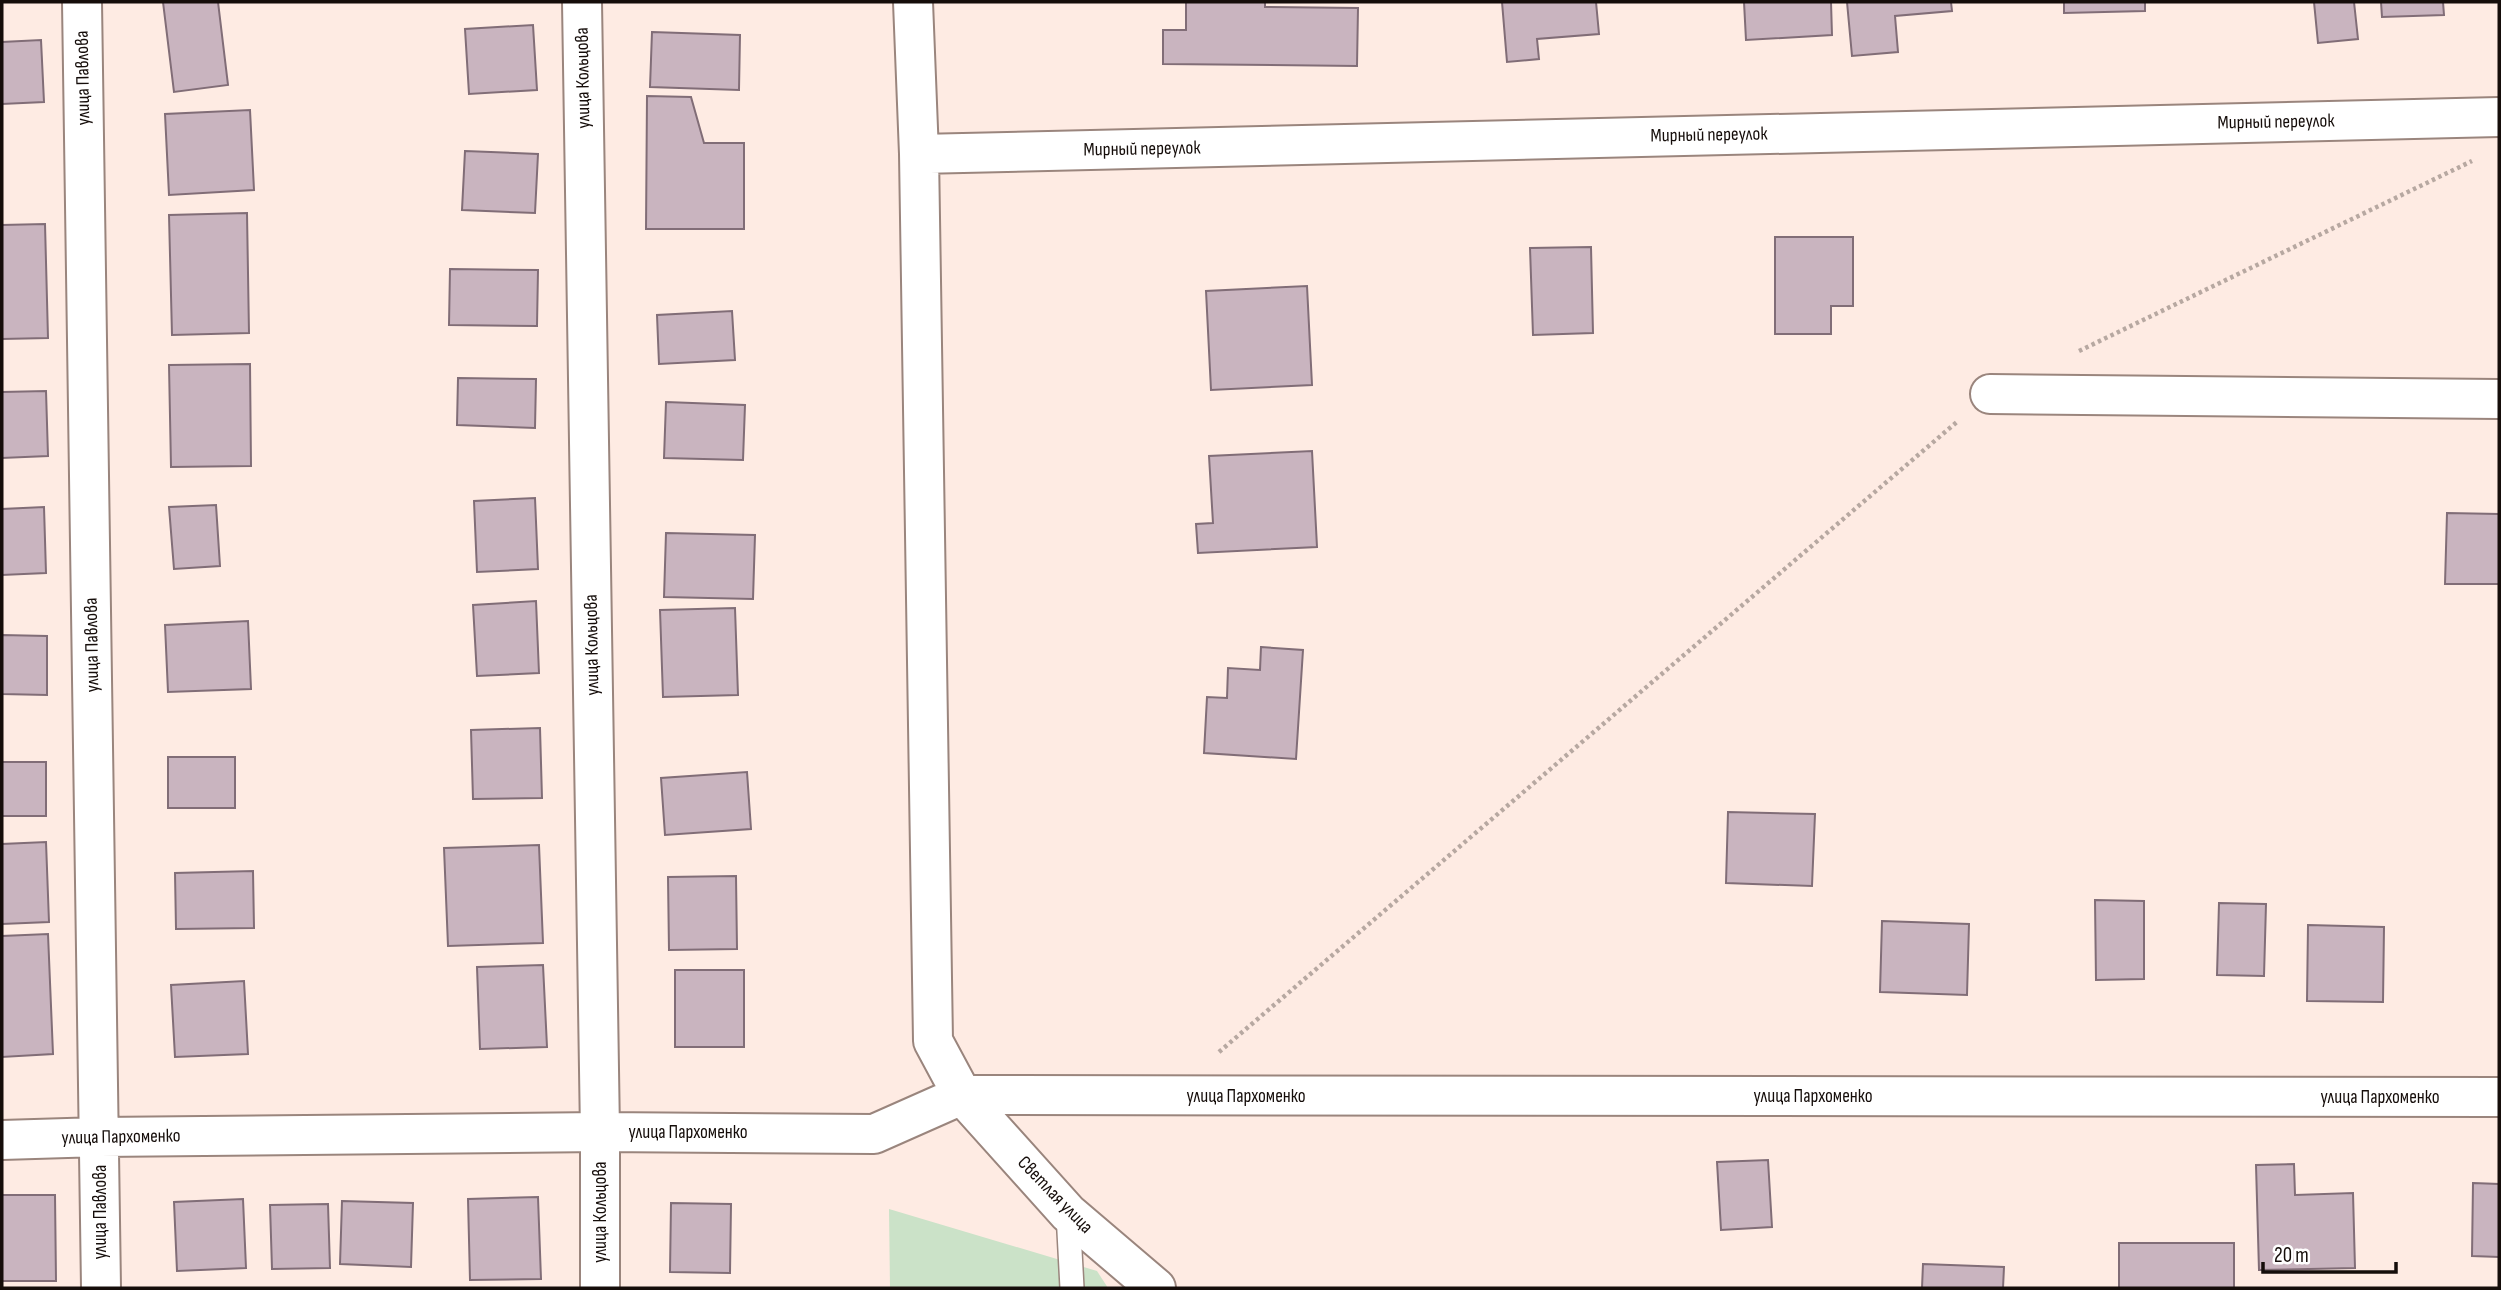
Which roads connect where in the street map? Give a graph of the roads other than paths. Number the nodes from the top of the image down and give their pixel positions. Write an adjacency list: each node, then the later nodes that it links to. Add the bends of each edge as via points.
1 (82, 2): 11 (street, улица Павлова)
2 (582, 2): 10 (street, улица Кольцова)
3 (914, 2): 5 (street, Светлая улица)
4 (2499, 117): 5 (street, Мирный переулок)
5 (919, 154): 8 (street, Светлая улица, via 933,1041)
6 (1990, 394): 7 (street)
7 (2499, 399)
8 (962, 1095): 9 (street, улица Пархоменко); 10 (street, улица Пархоменко, via 874,1134); 13 (street, Светлая улица)
9 (2499, 1097)
10 (600, 1132): 11 (street, улица Пархоменко); 15 (street, улица Кольцова)
11 (100, 1137): 12 (street, улица Пархоменко); 14 (street, улица Павлова)
12 (2, 1140)
13 (1068, 1213): 16 (lane); 17 (street, Светлая улица)
14 (101, 1288)
15 (600, 1288)
16 (1072, 1288)
17 (1156, 1288)

